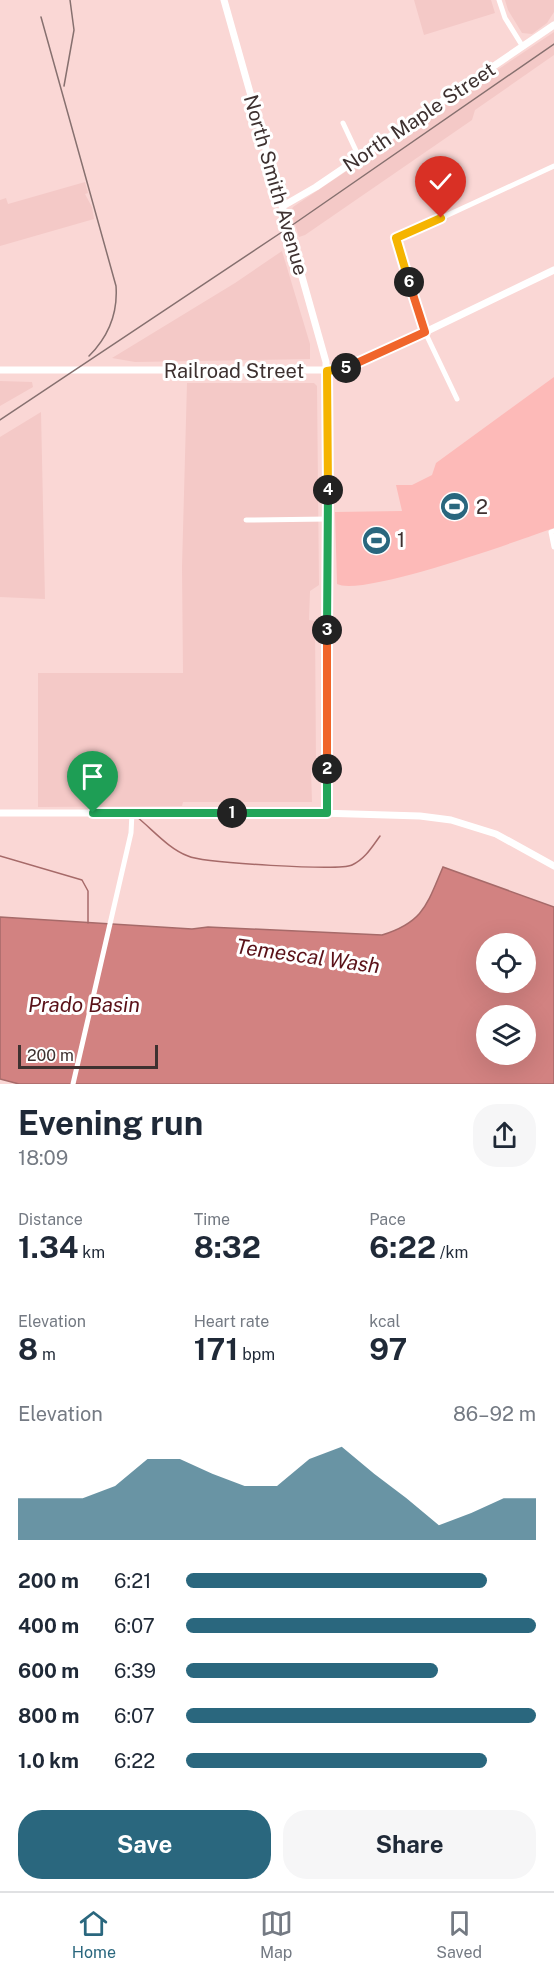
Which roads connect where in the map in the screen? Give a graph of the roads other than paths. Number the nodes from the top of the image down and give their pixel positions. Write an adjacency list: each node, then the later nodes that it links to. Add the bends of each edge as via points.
1 (224, 0): 8 (main road, North Smith Avenue)
2 (499, 0): 4 (street, via 505,18)
3 (554, 25): 4 (main road, North Maple Street)
4 (524, 47): 6 (main road, North Maple Street)
5 (343, 123): 6 (street)
6 (359, 157): 8 (main road, North Maple Street)
7 (554, 166): 10 (street, via 396,238)
8 (283, 206): 12 (main road, North Smith Avenue)
9 (554, 270): 10 (main road, Railroad Street)
10 (425, 332): 12 (main road, Railroad Street, via 356,365); 13 (street)
11 (0, 370): 12 (main road, Railroad Street)
12 (327, 371): 14 (main road, North Smith Avenue)
13 (457, 399)
14 (328, 519): 15 (street); 20 (main road, North Smith Avenue)
15 (246, 520)
16 (553, 532): 17 (street)
17 (554, 547)
18 (0, 813): 19 (main road)
19 (132, 813): 20 (main road); 22 (street)
20 (327, 813): 21 (main road, via 451,820 496,834)
21 (554, 866)
22 (73, 1084)

